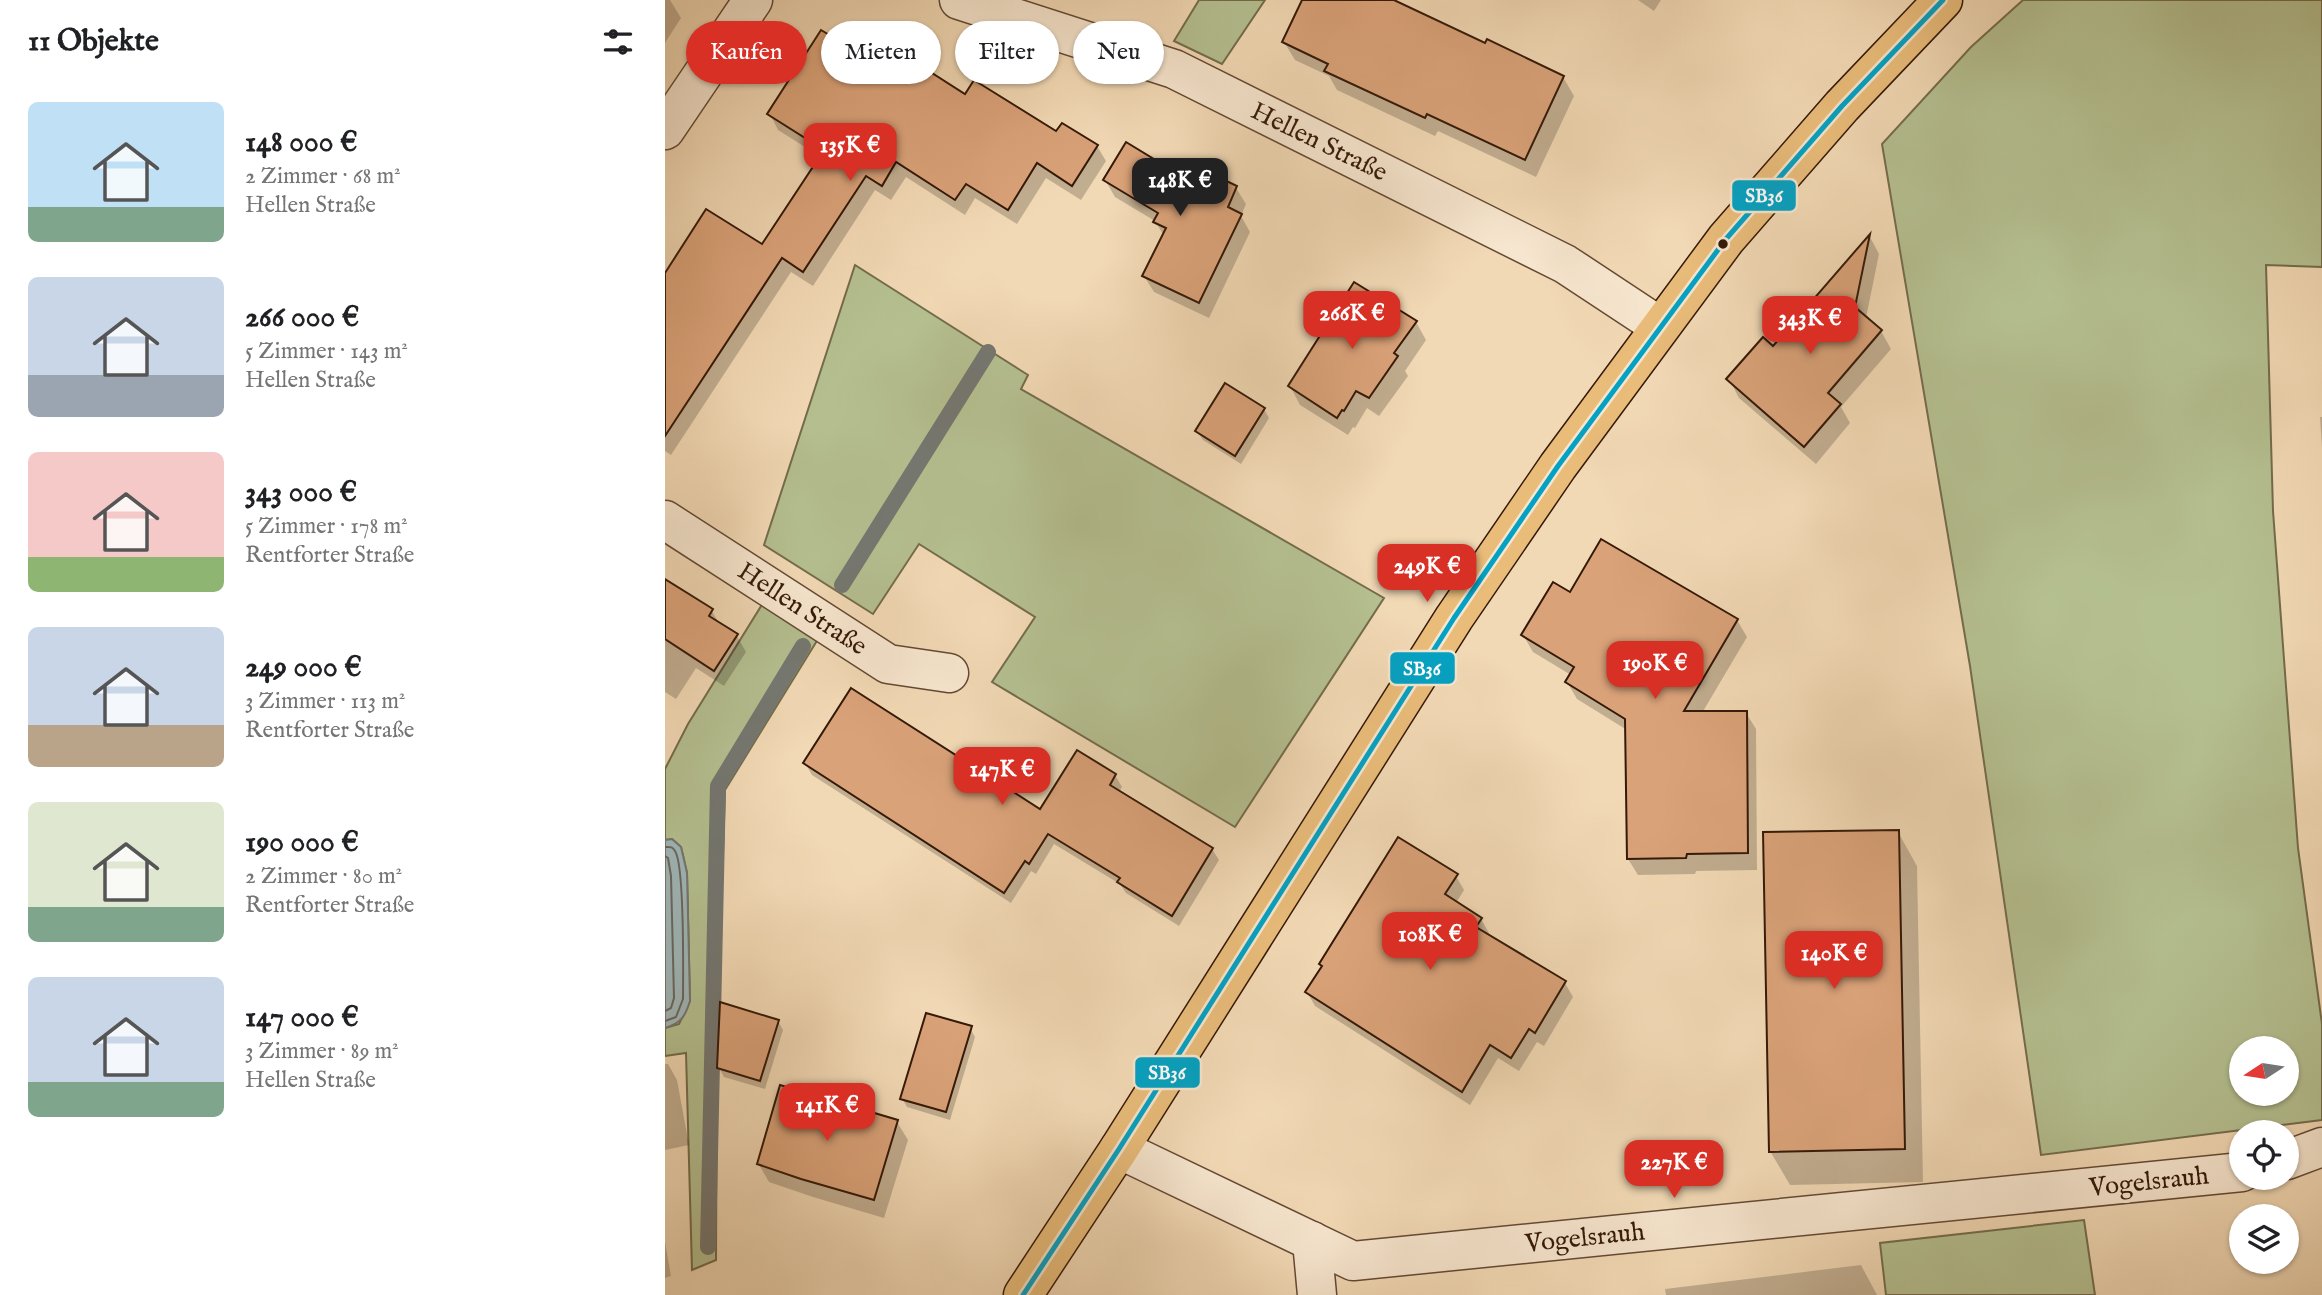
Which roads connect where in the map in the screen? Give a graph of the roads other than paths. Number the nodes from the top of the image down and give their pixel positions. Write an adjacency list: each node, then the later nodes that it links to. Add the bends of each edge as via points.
1 (753, 0): 4 (street)
2 (959, 0): 5 (street, Hellen Straße, via 1174,69 1565,264)
3 (1943, 0): 5 (main road, via 1785,171)
4 (665, 130)
5 (1659, 326): 9 (main road, via 1454,618)
6 (665, 520): 7 (street, Hellen Straße, via 888,664)
7 (949, 673)
8 (2322, 1147): 10 (street)
9 (1119, 1149): 12 (street, Vogelsrauh); 13 (main road)
10 (2299, 1156)
11 (2229, 1173): 12 (street, Vogelsrauh, via 1353,1261)
12 (1313, 1241): 14 (street)
13 (1023, 1295)
14 (1317, 1295)

